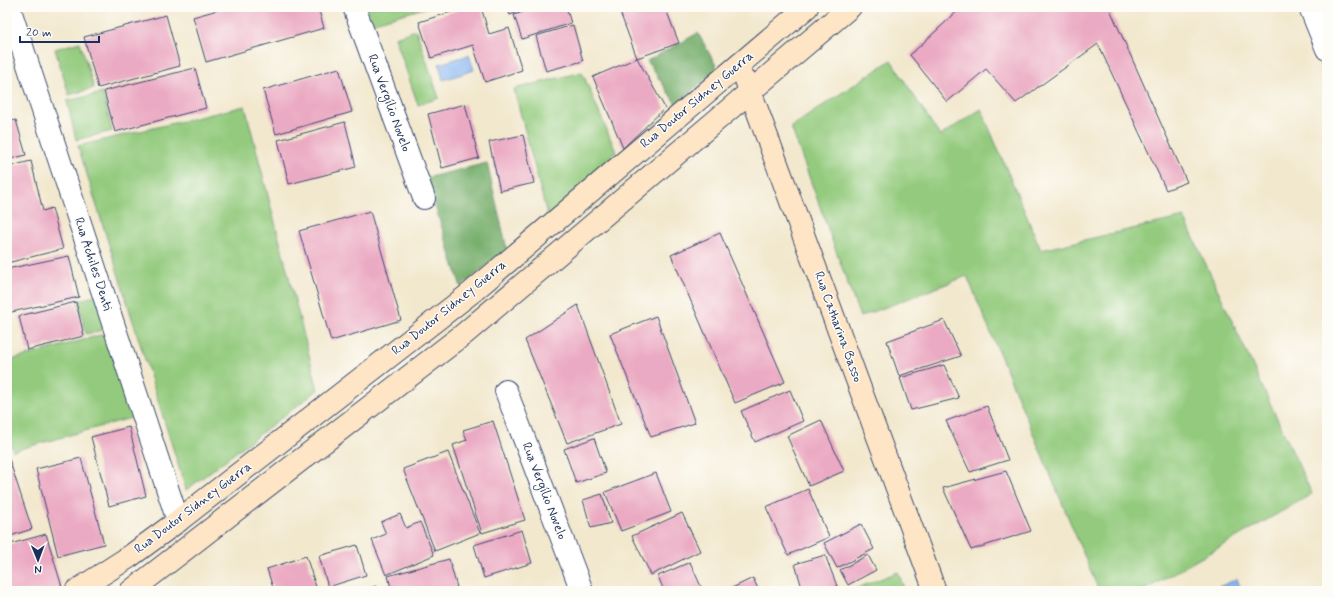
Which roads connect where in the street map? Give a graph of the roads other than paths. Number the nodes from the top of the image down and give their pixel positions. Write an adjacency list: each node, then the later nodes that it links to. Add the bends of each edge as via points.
1 (9, 7): 11 (street, Rua Achiles Denti)
2 (354, 7): 9 (street, Rua Vergílio Novelo)
3 (807, 7): 7 (main road, Rua Doutor Sidney Guerra)
4 (850, 7): 8 (main road)
5 (1310, 7): 6 (street)
6 (1327, 49)
7 (740, 64): 8 (main road, Rua Catharina Basso); 11 (main road, Rua Doutor Sidney Guerra, via 472,292)
8 (750, 92): 13 (main road, via 464,334); 15 (main road, Rua Catharina Basso)
9 (424, 198)
10 (506, 391): 14 (street, Rua Vergílio Novelo)
11 (178, 521): 12 (main road, Rua Doutor Sidney Guerra, via 130,557)
12 (76, 591)
13 (131, 591)
14 (582, 591)
15 (935, 591)

